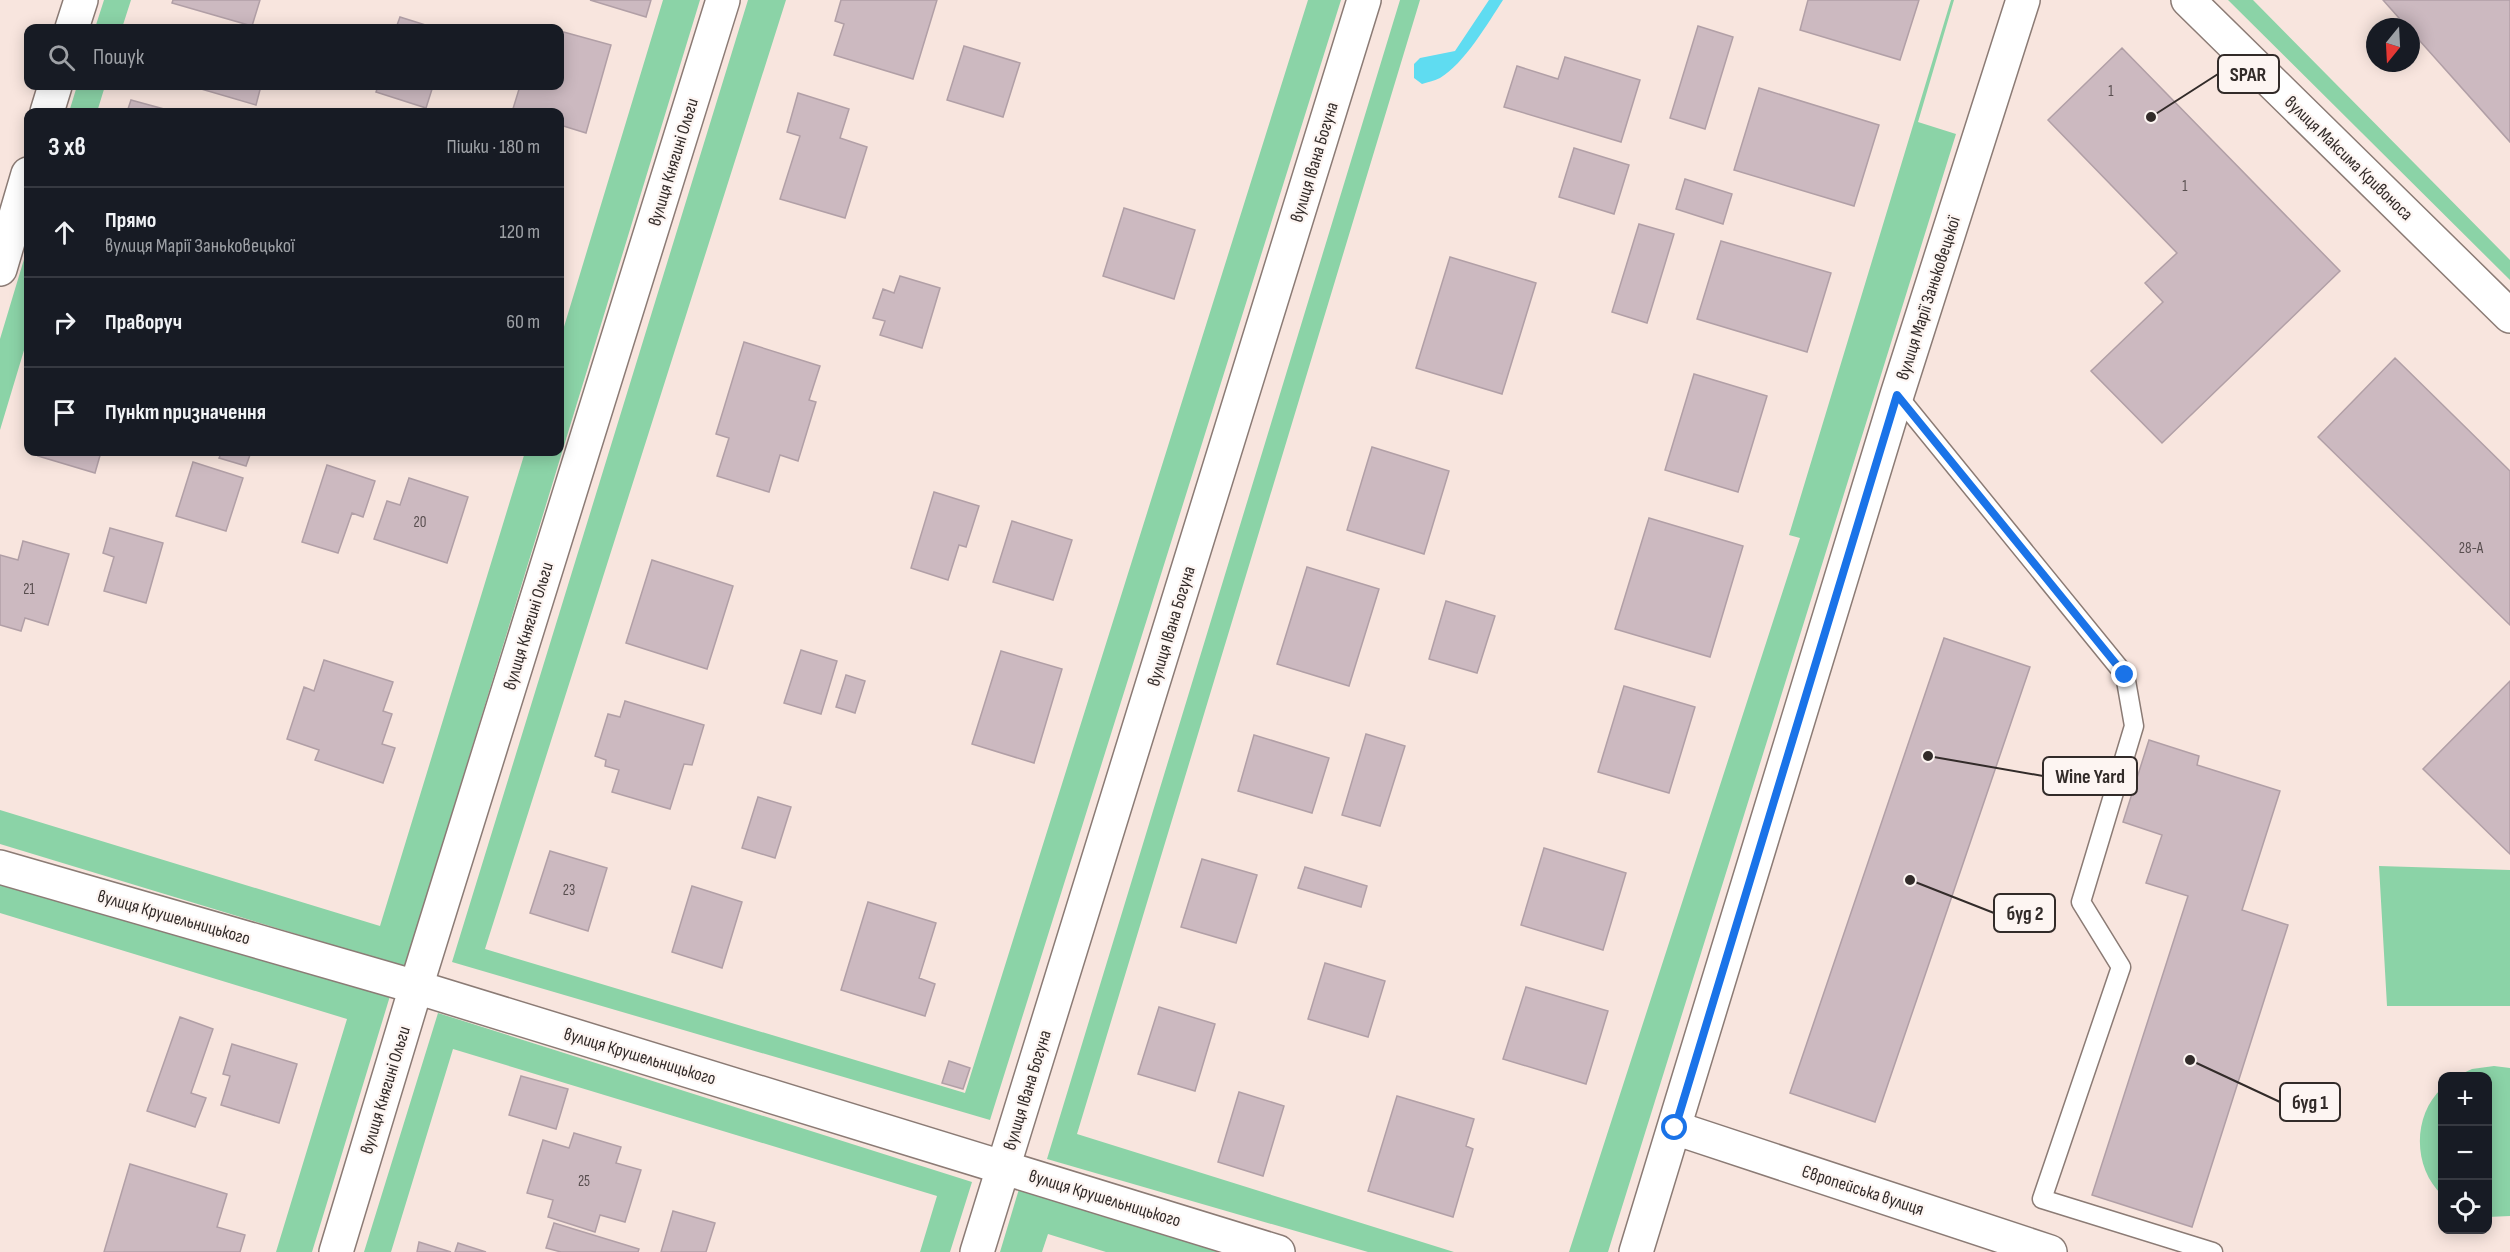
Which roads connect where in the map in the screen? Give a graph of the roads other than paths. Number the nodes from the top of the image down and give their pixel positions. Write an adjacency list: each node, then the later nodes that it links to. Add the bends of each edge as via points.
1 (81, 0): 6 (street)
2 (723, 0): 14 (street, вулиця Княгині Ольги)
3 (1364, 0): 16 (street, вулиця Івана Богуна)
4 (2023, 0): 12 (street, вулиця Марії Заньковецької)
5 (2188, 0): 11 (street, вулиця Максима Кривоноса)
6 (73, 24)
7 (54, 90): 8 (street)
8 (48, 108)
9 (24, 188): 10 (street)
10 (0, 269)
11 (2510, 316)
12 (1897, 395): 15 (street, вулиця Марії Заньковецької); 22 (lane, via 2125,675 2134,726 2081,902 2121,967 2042,1199)
13 (0, 867): 14 (street, вулиця Крушельницького)
14 (416, 987): 16 (street, вулиця Крушельницького); 17 (street, вулиця Княгині Ольги)
15 (1675, 1128): 20 (street, вулиця Марії Заньковецької); 21 (street, Європейська вулиця)
16 (1003, 1167): 18 (street, вулиця Івана Богуна); 19 (street, вулиця Крушельницького)
17 (336, 1252)
18 (977, 1252)
19 (1278, 1252)
20 (1636, 1252)
21 (2050, 1252)
22 (2213, 1252)

